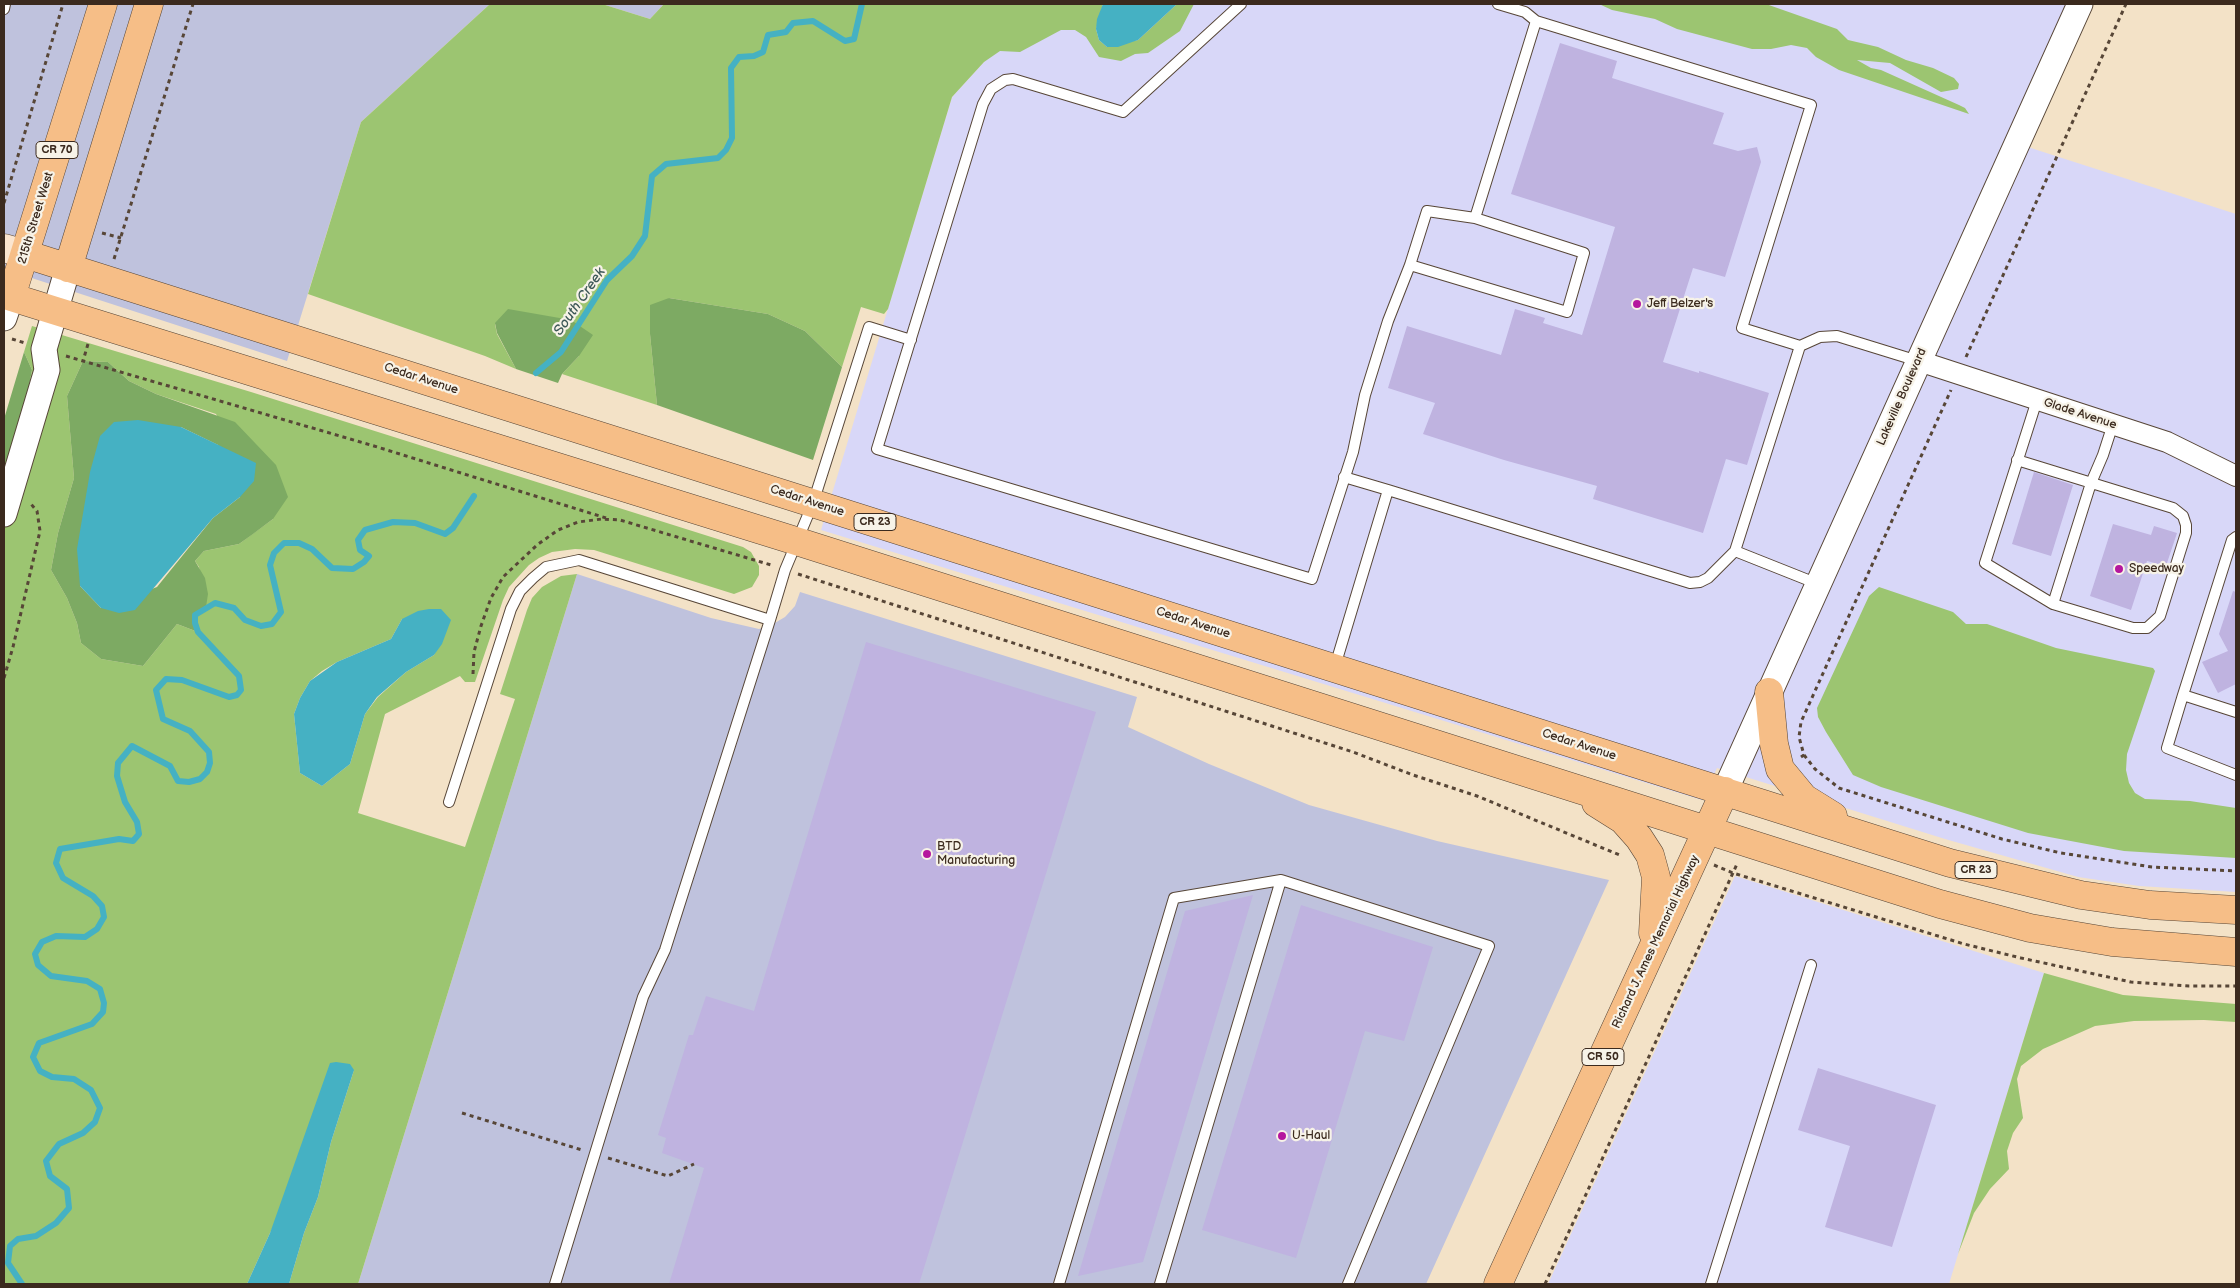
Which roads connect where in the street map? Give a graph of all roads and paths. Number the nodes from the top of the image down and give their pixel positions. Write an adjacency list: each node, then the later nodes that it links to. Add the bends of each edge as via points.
1 (5, 4): 9 (lane)
2 (63, 4): 11 (path)
3 (103, 4): 13 (main road, 215th Street West / CR 70)
4 (149, 4): 15 (main road)
5 (1241, 4): 18 (lane, via 1123,112 1013,79 991,89 983,104)
6 (1498, 4): 10 (lane, via 1525,12)
7 (2080, 4): 20 (street, Lakeville Boulevard)
8 (2126, 4): 21 (path)
9 (4, 9)
10 (1536, 21): 12 (lane); 19 (lane, via 1811,106 1742,328)
11 (4, 203)
12 (1474, 218): 14 (lane, via 1427,211); 14 (lane, via 1584,253 1567,312)
13 (14, 251): 15 (main road, Cedar Avenue / CR 23); 16 (main road, 215th Street West / CR 70)
14 (1410, 265): 26 (lane, via 1388,321)
15 (68, 268): 17 (street); 29 (main road, Cedar Avenue / CR 23)
16 (6, 303): 17 (main road)
17 (54, 309): 30 (street, via 44,349 47,370); 32 (main road)
18 (910, 340): 26 (lane, via 877,448 1312,579); 29 (lane, via 869,327)
19 (1800, 346): 20 (lane, via 1820,336 1837,336); 33 (lane)
20 (1919, 361): 21 (street, Glade Avenue); 35 (street, Lakeville Boulevard)
21 (1958, 375): 22 (street, Glade Avenue); 44 (path, via 1801,722 1799,737)
22 (2037, 400): 23 (street, Glade Avenue); 24 (lane)
23 (2113, 424): 25 (street, Glade Avenue, via 2167,442); 27 (lane)
24 (2017, 460): 27 (lane); 36 (lane, via 1985,562)
25 (2236, 476)
26 (1344, 477): 28 (lane)
27 (2091, 483): 36 (lane); 36 (lane, via 2173,508 2183,516 2186,533 2157,621 2147,628 2141,630)
28 (1388, 490): 33 (lane, via 1690,583 1708,578); 38 (lane)
29 (813, 503): 32 (lane); 38 (main road, Cedar Avenue / CR 23)
30 (6, 506): 39 (path, via 21,500 33,506 37,511 40,531)
31 (2236, 537): 42 (lane, via 2232,540)
32 (796, 541): 34 (lane); 47 (main road)
33 (1735, 552): 35 (lane)
34 (785, 570): 37 (lane); 40 (path, via 620,520 602,518 578,522 558,530 537,545 503,577 480,626 474,652); 53 (path, via 1353,752 1478,796 1636,862)
35 (1818, 584): 41 (street, Lakeville Boulevard)
36 (2053, 604)
37 (770, 620): 49 (lane, via 579,560 546,567 520,591 512,609); 67 (lane, via 665,950 643,998)
38 (1334, 667): 48 (main road, Cedar Avenue / CR 23)
39 (4, 678)
40 (473, 682)
41 (1769, 692): 45 (main road); 48 (street, Lakeville Boulevard)
42 (2183, 695): 43 (lane); 46 (lane, via 2167,748)
43 (2236, 712)
44 (1804, 755): 45 (path); 55 (path, via 1815,769 1839,788 2002,839 2061,853 2152,867)
45 (1780, 769): 51 (main road, via 1804,798)
46 (2236, 775)
47 (1572, 787): 50 (main road); 53 (main road, via 1623,820)
48 (1724, 791): 50 (main road, Richard J. Ames Memorial Highway / CR 50); 51 (main road, CR 23)
49 (449, 802)
50 (1707, 830): 52 (main road); 54 (main road, Richard J. Ames Memorial Highway / CR 50)
51 (1864, 835): 58 (main road, CR 23, via 1988,874 2073,893 2150,905)
52 (1744, 842): 56 (path); 59 (main road, via 1940,904 2030,928 2112,942)
53 (1650, 855): 60 (main road, via 1656,877)
54 (1695, 857): 56 (path); 60 (main road, Richard J. Ames Memorial Highway / CR 50)
55 (2236, 871)
56 (1733, 873): 62 (path, via 1964,944 2084,973 2131,982); 72 (path)
57 (1281, 880): 68 (lane, via 1174,898); 69 (lane); 70 (lane, via 1489,946)
58 (2236, 910)
59 (2236, 952)
60 (1651, 953): 71 (main road, Richard J. Ames Memorial Highway / CR 50)
61 (1811, 965): 73 (lane)
62 (2236, 986)
63 (462, 1113): 64 (path)
64 (584, 1150)
65 (602, 1156): 66 (path, via 668,1176)
66 (694, 1164)
67 (554, 1284)
68 (1059, 1284)
69 (1160, 1284)
70 (1348, 1284)
71 (1498, 1284)
72 (1545, 1284)
73 (1712, 1284)

